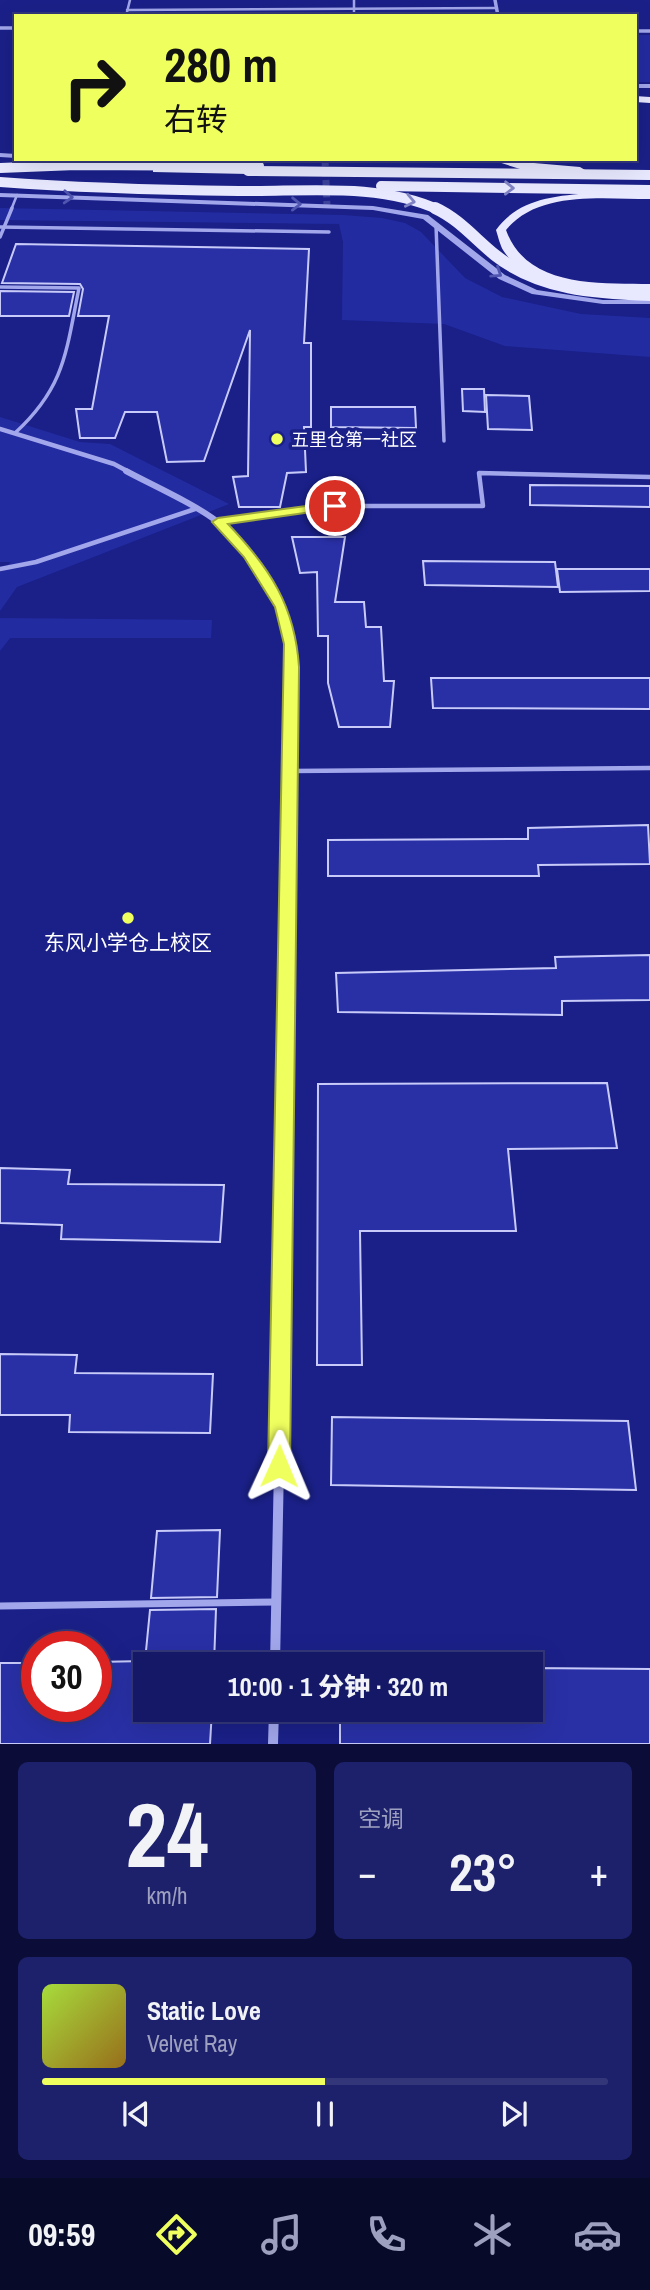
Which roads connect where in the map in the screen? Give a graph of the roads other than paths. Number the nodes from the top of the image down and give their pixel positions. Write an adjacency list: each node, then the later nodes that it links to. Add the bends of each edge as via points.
1 (130, 0): 5 (lane)
2 (354, 0): 6 (lane)
3 (495, 0): 4 (street)
4 (497, 8): 6 (lane); 9 (street)
5 (127, 9): 6 (lane); 7 (lane)
6 (354, 9): 8 (lane)
7 (126, 14)
8 (355, 14)
9 (498, 14)
10 (377, 161): 12 (main road, bridge, via 345,166)
11 (501, 161): 13 (main road, bridge)
12 (0, 168): 13 (main road, bridge)
13 (650, 174)
14 (0, 182): 15 (main road, one-way to 15, bridge); 25 (main road, one-way to 25, bridge, via 93,189 337,191 410,200 450,214 499,258 535,278 580,291)
15 (650, 190)
16 (0, 195): 17 (street)
17 (17, 195): 19 (street, one-way to 19, via 361,207 425,218); 20 (lane)
18 (650, 195): 24 (main road, via 542,202 512,213 501,230 511,255 547,275 590,285)
19 (436, 225): 26 (street, one-way to 26, via 502,277 535,292); 29 (lane)
20 (2, 227): 21 (lane); 22 (lane)
21 (329, 232)
22 (0, 237)
23 (0, 287): 28 (lane, via 79,288 53,390)
24 (650, 287)
25 (650, 295)
26 (650, 303)
27 (0, 429): 28 (street)
28 (15, 433): 31 (street, via 114,464)
29 (444, 441)
30 (650, 477): 32 (lane, via 479,472 483,506 335,506)
31 (194, 509): 32 (street); 33 (lane, via 36,562)
32 (218, 522): 35 (street, via 249,554 282,607 292,656)
33 (0, 569)
34 (650, 768): 35 (lane)
35 (292, 771): 36 (street)
36 (277, 1602): 37 (lane); 38 (street)
37 (0, 1605)
38 (275, 1652)
39 (274, 1722): 40 (street)
40 (273, 1744)

